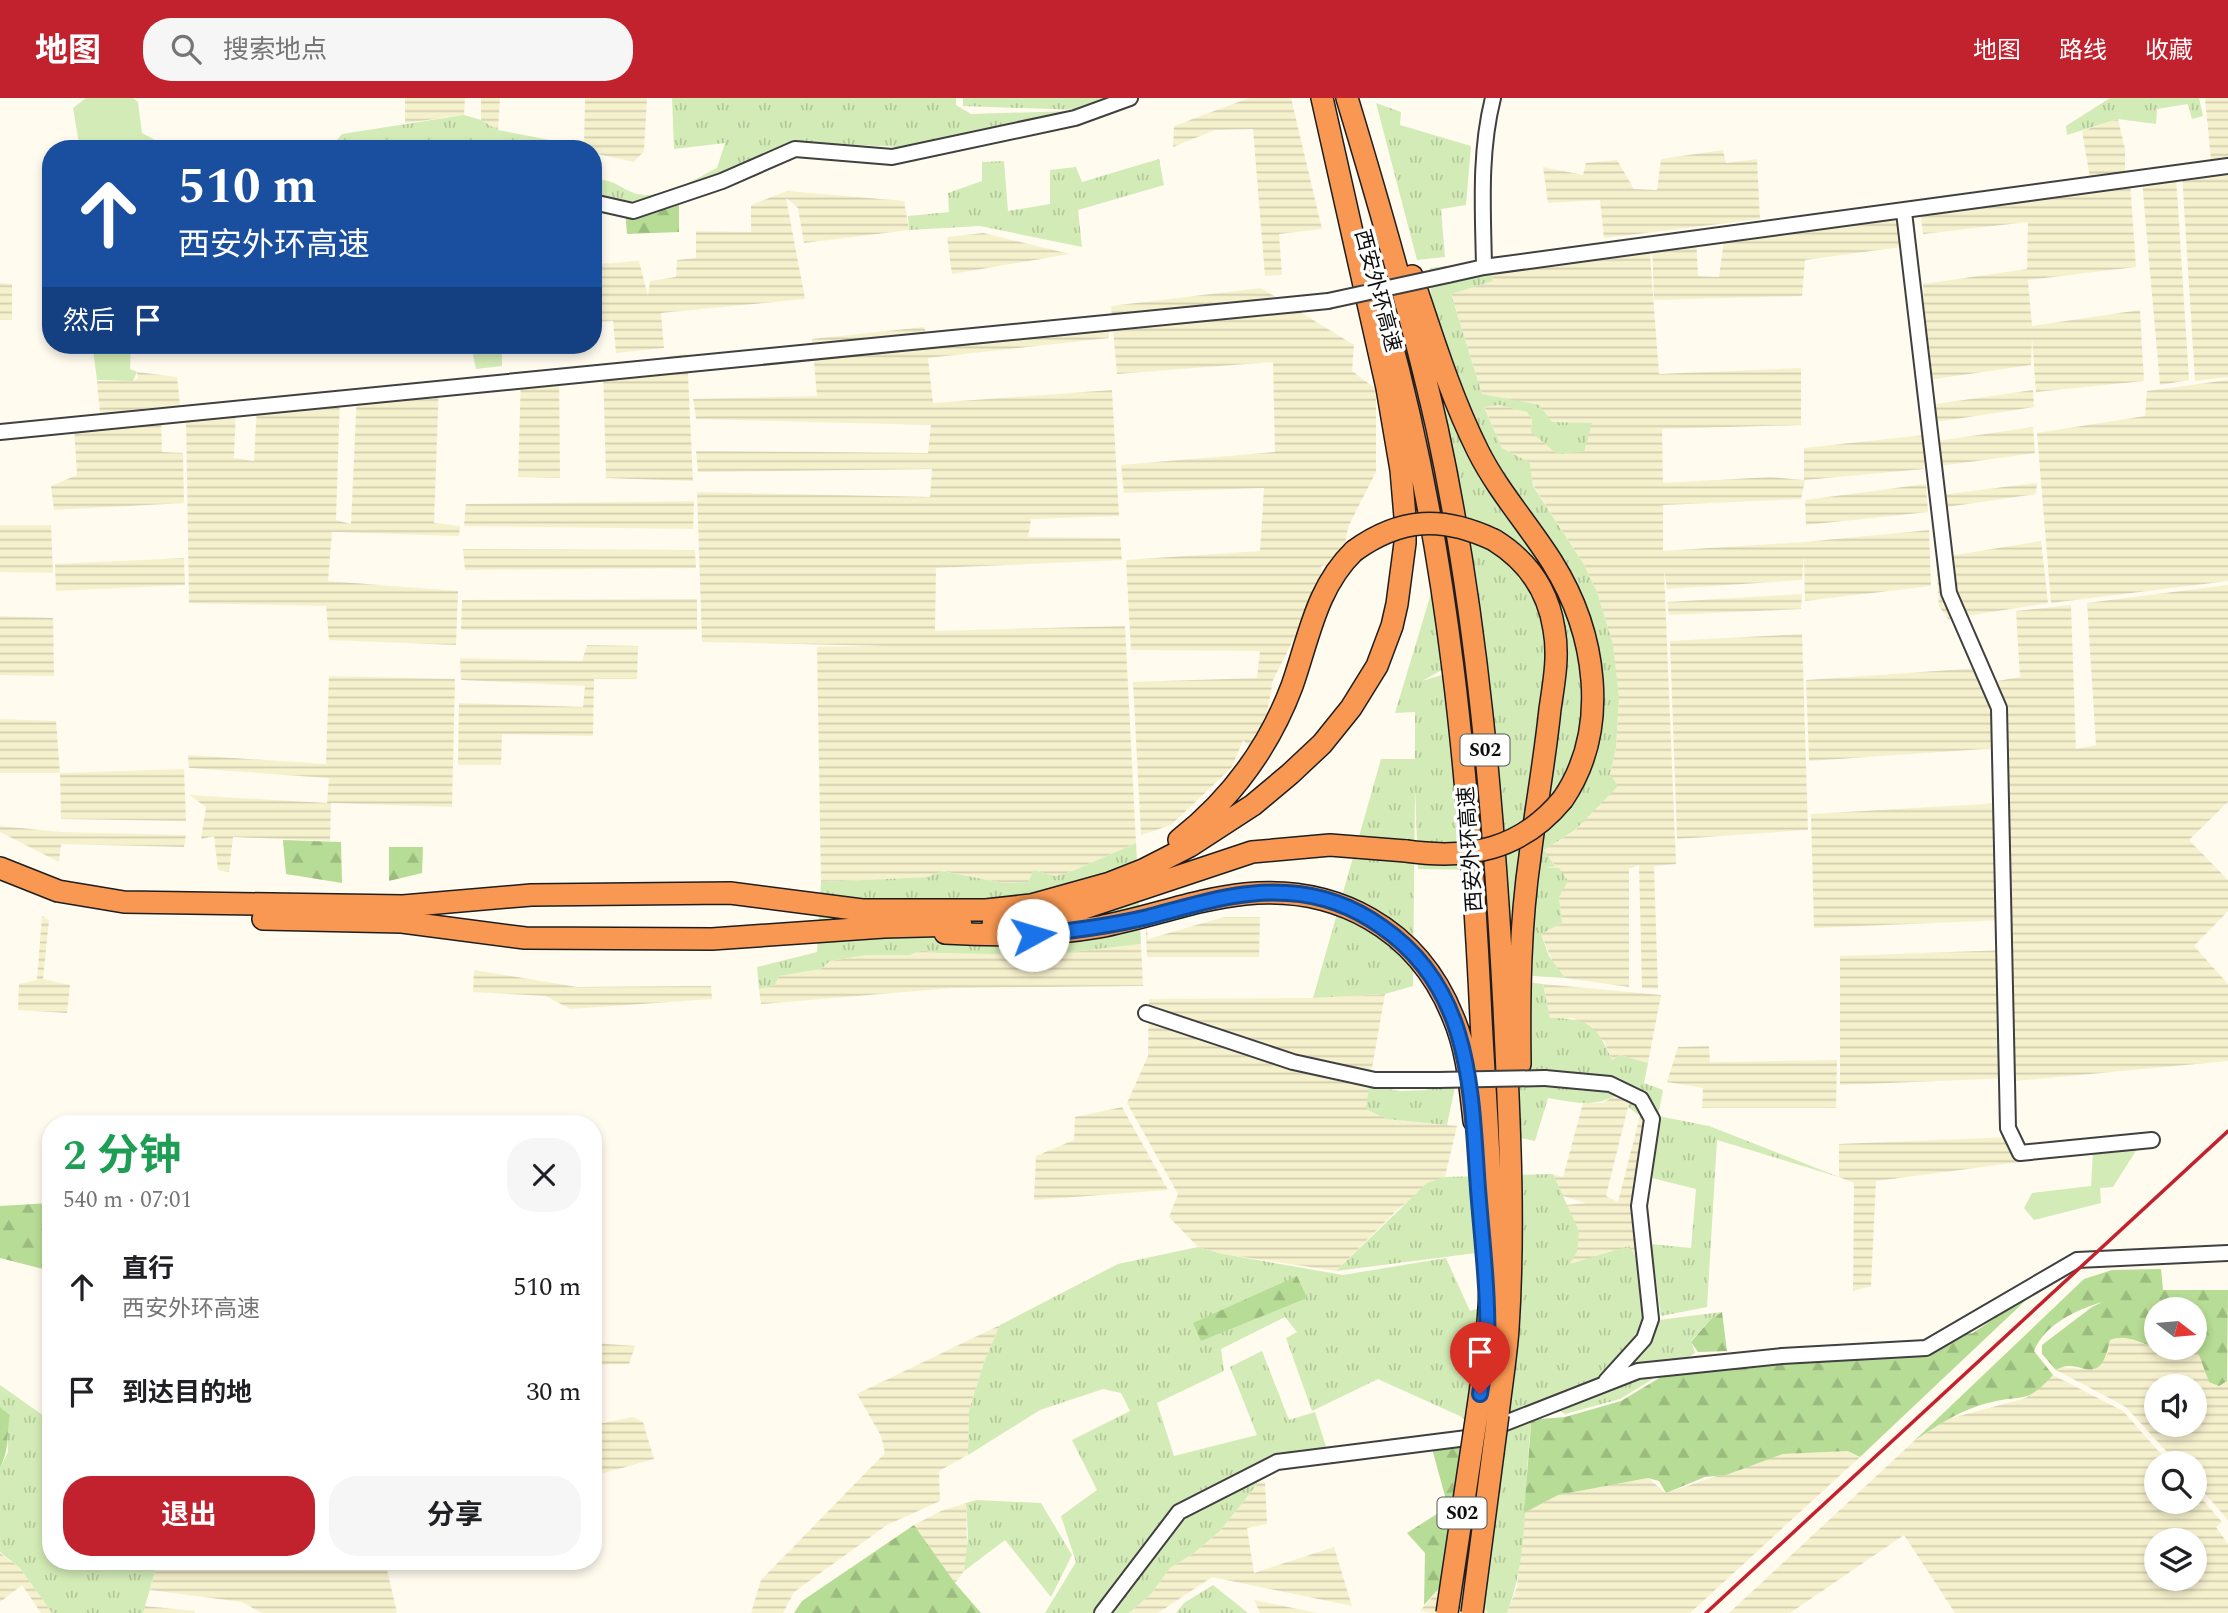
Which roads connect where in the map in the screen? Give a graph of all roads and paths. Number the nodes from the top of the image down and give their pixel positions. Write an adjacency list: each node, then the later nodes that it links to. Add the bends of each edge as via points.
1 (1130, 98): 6 (street, via 1075,118 892,157 795,149 722,181 633,211)
2 (1323, 98): 12 (highway, via 1401,470 1405,543 1392,626 1364,688 1307,760 1212,833); 18 (highway, 西安外环高速 / S02, via 1416,438 1449,634 1468,797 1477,938 1491,1209)
3 (1493, 98): 8 (street, via 1483,183)
4 (1349, 104): 13 (highway, bridge, via 1457,404 1489,471 1559,573 1581,628 1590,659 1593,717 1581,769 1563,799 1538,825 1496,847 1446,855 1330,845 1271,849 1047,918); 17 (highway, 西安外环高速 / S02, via 1437,429 1473,652 1497,873 1510,1161)
5 (2228, 166): 7 (street)
6 (602, 204)
7 (1904, 212): 8 (street); 15 (street, via 1949,593 1999,708 2008,1129 2021,1153)
8 (1485, 267): 9 (street, bridge, via 1328,301)
9 (0, 432)
10 (0, 868): 12 (highway, via 58,891 124,902 403,906 531,895 730,893 862,911 986,910 1039,903)
11 (0, 883): 13 (highway, via 55,904 124,916 402,922 524,938 712,939)
12 (1110, 883): 17 (highway, bridge, via 1181,839 1238,782 1278,719 1324,592 1354,551 1387,531 1420,523 1458,526 1494,540 1519,558 1538,582 1551,612 1556,646 1524,904 1521,1200)
13 (884, 927): 18 (highway, via 1033,935 1274,892 1328,900 1375,922 1428,970 1460,1035 1476,1144)
14 (1146, 1013): 19 (street, bridge, via 1293,1062 1375,1080 1545,1078 1610,1084 1641,1098 1651,1119 1639,1206 1651,1319 1644,1339)
15 (2152, 1140)
16 (2228, 1253): 19 (street, via 2077,1260 1926,1348 1638,1371)
17 (1508, 1331): 20 (highway, 西安外环高速 / S02)
18 (1487, 1345): 20 (highway, 西安外环高速 / S02)
19 (1602, 1385): 21 (street, via 1467,1438 1277,1462 1179,1512)
20 (1488, 1415): 22 (highway, 西安外环高速 / S02, bridge); 23 (highway, 西安外环高速 / S02, bridge)
21 (1102, 1613)
22 (1447, 1613)
23 (1472, 1613)

